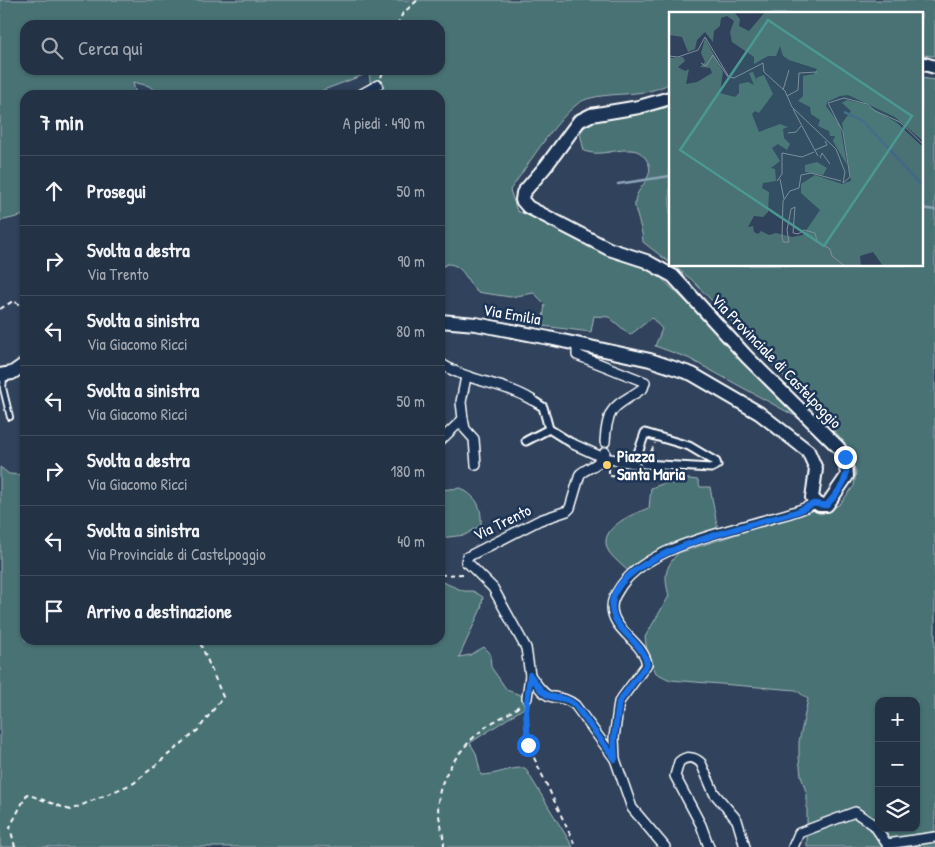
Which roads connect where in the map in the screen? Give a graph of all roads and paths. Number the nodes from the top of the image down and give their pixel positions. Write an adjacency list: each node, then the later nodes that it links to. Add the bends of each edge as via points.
1 (418, 0): 2 (path)
2 (400, 20)
3 (922, 63): 4 (main road)
4 (935, 67)
5 (378, 85): 6 (street)
6 (369, 90)
7 (669, 98): 29 (main road, Via Provinciale di Castelpoggio, via 591,115 580,121 523,193 523,203 609,249 646,260 673,276 845,457 848,468 844,483 827,505)
8 (20, 304): 9 (path, via 14,301)
9 (0, 309)
10 (445, 321): 11 (main road, Via Emilia, via 476,324)
11 (577, 344): 23 (street, via 576,355 645,382 644,388 619,402 614,409 608,420); 29 (main road, via 650,360 692,374 759,413 808,451 816,469 812,498)
12 (445, 366): 15 (street)
13 (20, 367): 14 (main road)
14 (2, 374): 17 (lane)
15 (466, 377): 16 (street, via 517,391); 18 (street, via 461,402)
16 (532, 400): 19 (street, via 543,407)
17 (10, 417)
18 (463, 419): 20 (street); 27 (street, via 465,429 474,439)
19 (549, 429): 22 (street); 24 (street)
20 (445, 436)
21 (658, 436): 26 (path); 26 (street, via 645,432 637,456 645,458); 26 (street, via 689,446 717,465 712,468)
22 (526, 440)
23 (605, 442)
24 (573, 444): 25 (street)
25 (606, 459): 26 (street); 28 (path, via 609,476); 30 (street, Via Trento, via 580,474 567,511 540,520 468,557 466,562)
26 (645, 462)
27 (476, 465)
28 (634, 478)
29 (815, 503): 35 (street, via 654,557 625,580 614,596 612,608 615,619 645,654 647,664 619,702)
30 (478, 574): 31 (path); 33 (street, Via Trento, via 493,588 526,648)
31 (445, 575)
32 (201, 645): 37 (path, via 224,697 198,730 134,783 70,810 27,794 10,827)
33 (530, 675): 34 (street, Via Trento); 35 (street, via 544,693 567,698 575,705)
34 (527, 698): 38 (path, via 514,711 472,738 458,756 438,795); 39 (path, via 528,745)
35 (615, 759): 40 (street, via 632,808)
36 (935, 837): 43 (street, via 886,844 874,825 855,812 798,833)
37 (15, 847)
38 (444, 847)
39 (576, 847)
40 (665, 847)
41 (709, 847): 42 (street, via 675,776 676,766 687,757 701,763 714,793 737,820)
42 (745, 847)
43 (793, 847)

